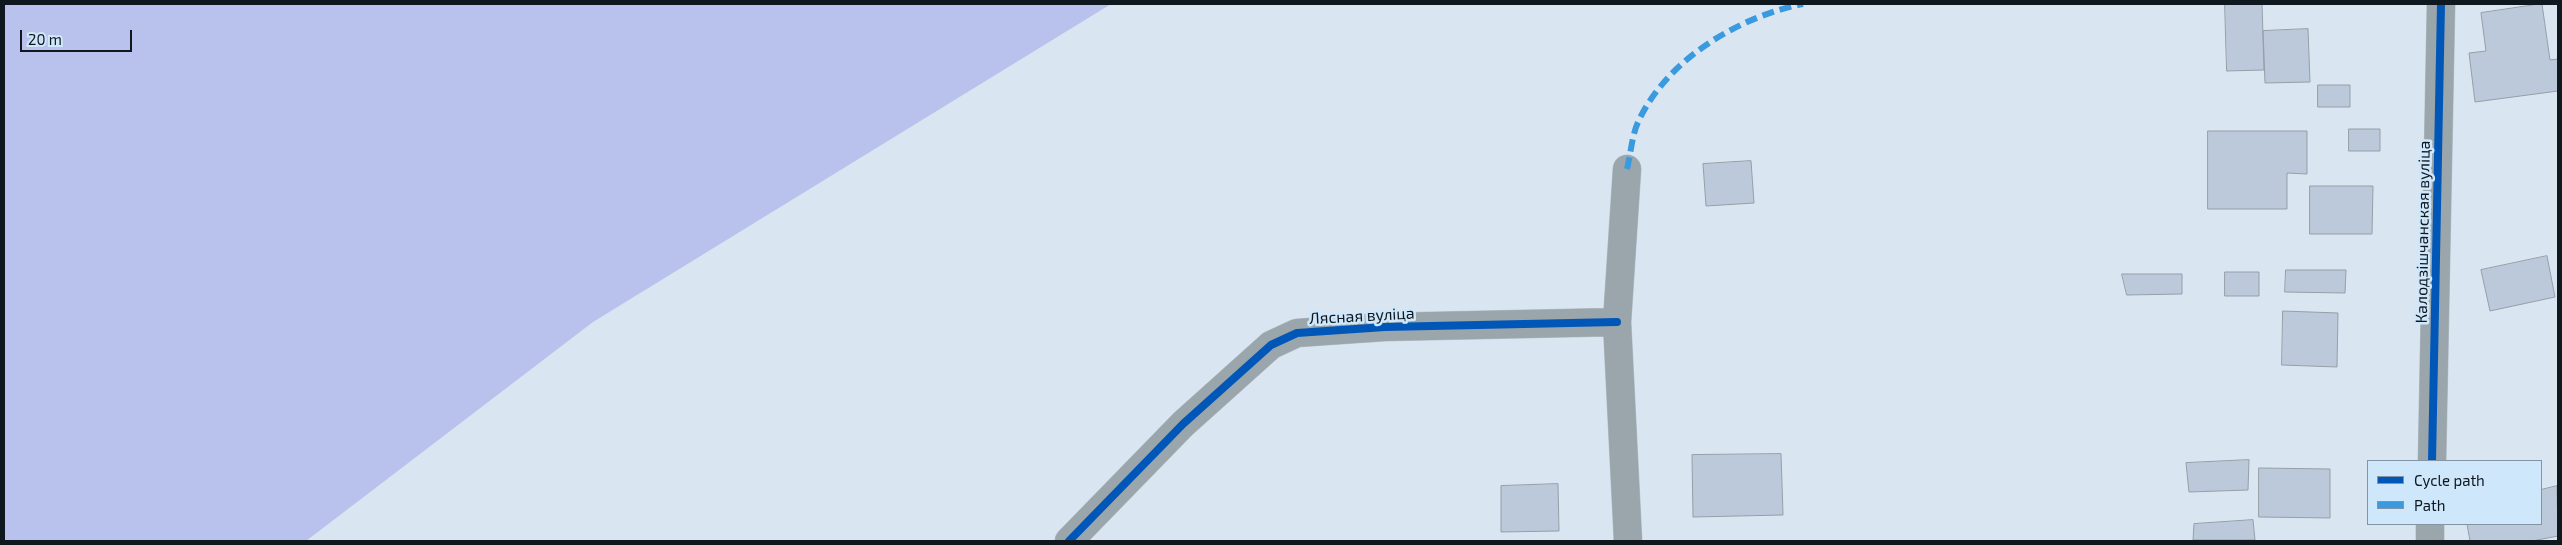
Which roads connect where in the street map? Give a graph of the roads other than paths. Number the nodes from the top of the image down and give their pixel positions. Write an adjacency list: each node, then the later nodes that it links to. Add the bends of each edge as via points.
1 (2441, 4): 4 (street, Калодзішчанская вуліца)
2 (1627, 168): 3 (street)
3 (1618, 322): 6 (street, Лясная вуліца, via 1297,333 1271,345 1183,424); 7 (street)
4 (2432, 460)
5 (2430, 525): 8 (street)
6 (1069, 541)
7 (1628, 541)
8 (2430, 541)

